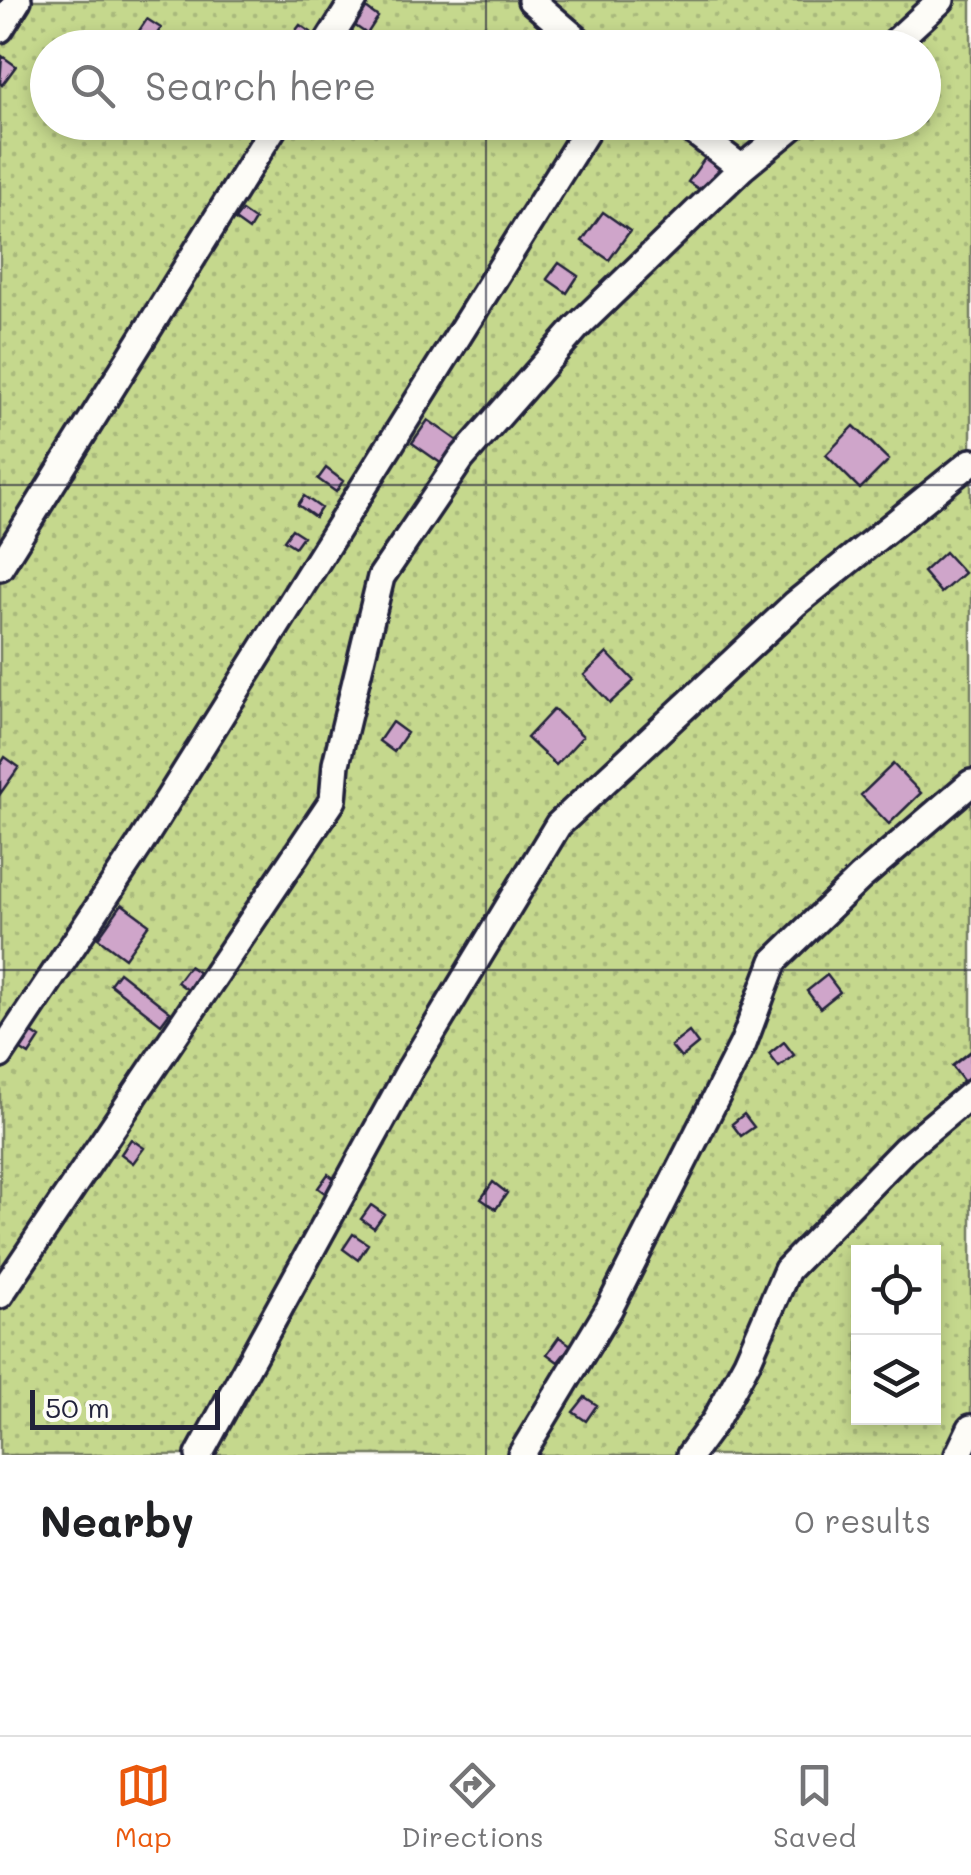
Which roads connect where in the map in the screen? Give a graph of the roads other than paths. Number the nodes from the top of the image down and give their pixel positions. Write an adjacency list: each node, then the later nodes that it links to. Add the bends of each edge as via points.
1 (18, 0): 5 (lane)
2 (354, 0): 6 (lane)
3 (531, 0): 7 (lane)
4 (941, 0): 8 (lane)
5 (0, 29)
6 (335, 30)
7 (566, 30)
8 (908, 30)
9 (266, 140): 15 (lane)
10 (581, 140): 17 (lane, via 139,846)
11 (705, 140): 13 (lane)
12 (776, 140): 13 (lane)
13 (742, 168): 19 (lane, via 577,327 461,459 381,577 333,800)
14 (971, 462): 21 (lane, via 794,604 558,825 409,1071)
15 (0, 567)
16 (971, 783): 22 (lane, via 774,962 744,1044 609,1309)
17 (0, 1054)
18 (971, 1094): 23 (lane, via 905,1149 787,1270 747,1362)
19 (0, 1295)
20 (971, 1428): 24 (lane)
21 (199, 1455)
22 (521, 1455)
23 (690, 1455)
24 (958, 1455)

